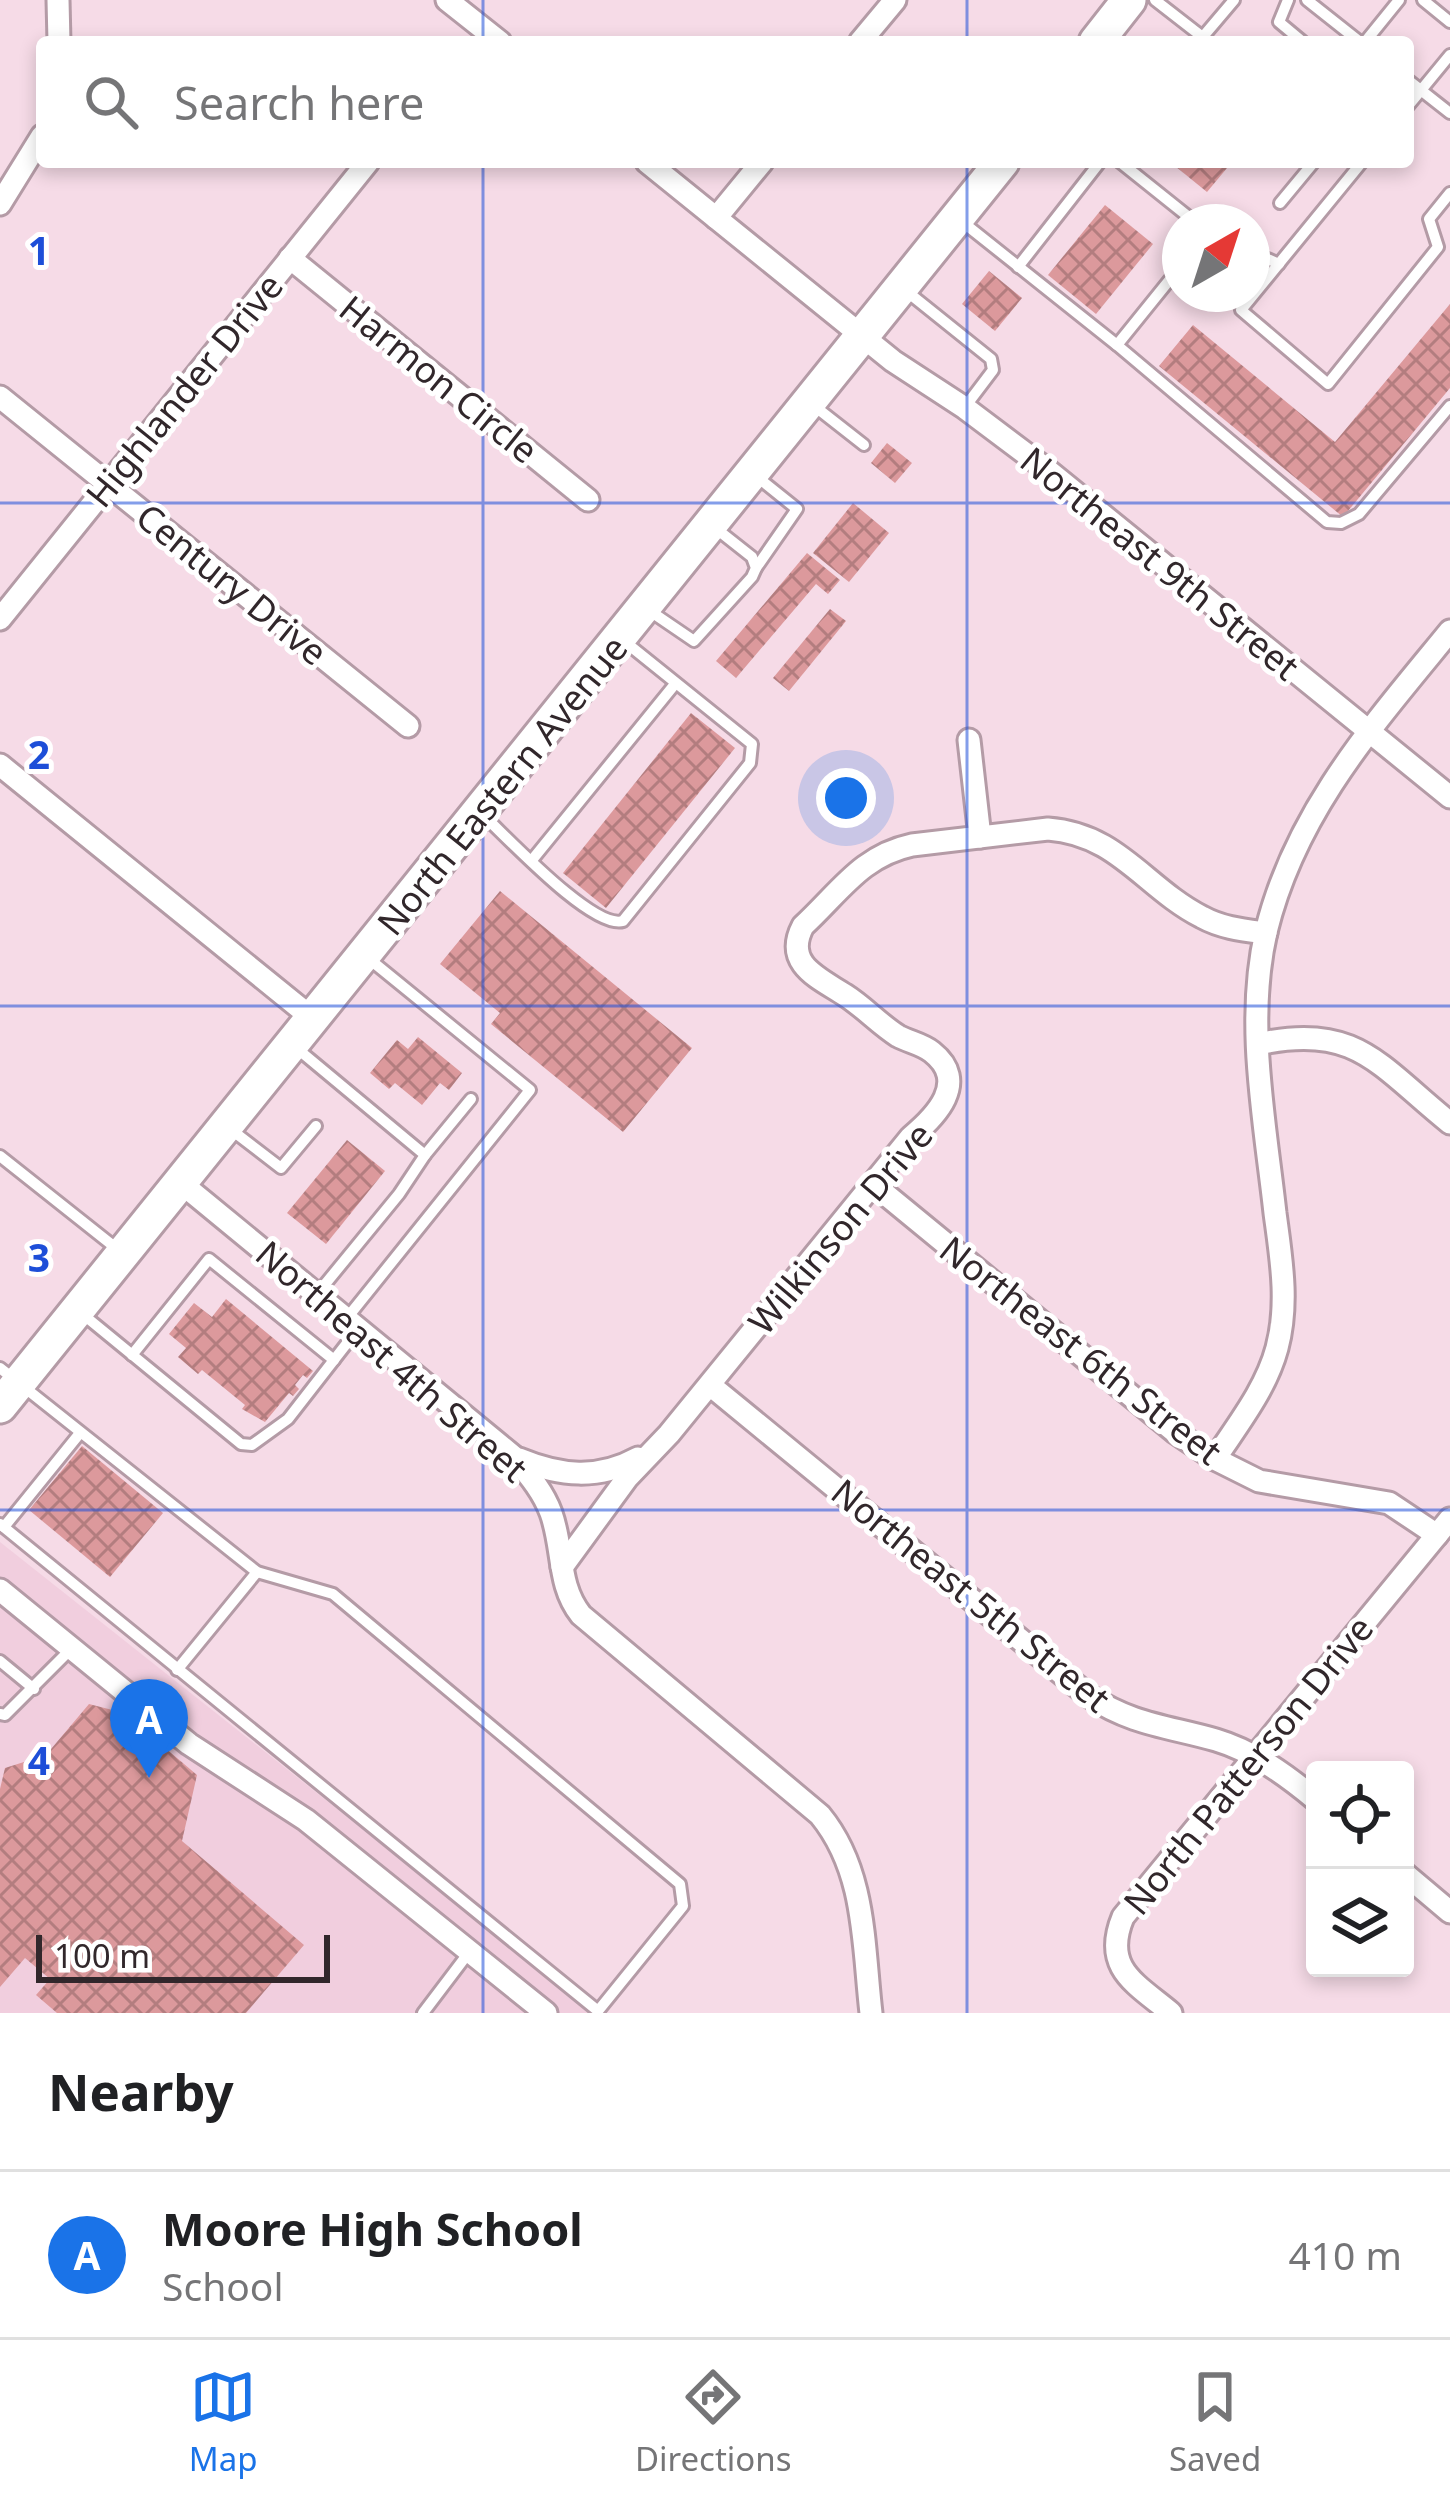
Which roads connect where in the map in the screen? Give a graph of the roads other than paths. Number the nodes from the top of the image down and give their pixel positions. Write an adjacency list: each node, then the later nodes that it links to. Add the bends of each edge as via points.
1 (58, 0): 13 (street)
2 (447, 0): 12 (street)
3 (1129, 0): 15 (main road)
4 (1155, 0): 16 (lane)
5 (1234, 0): 17 (lane)
6 (1288, 0): 18 (lane, via 1279,22)
7 (1307, 0): 19 (lane)
8 (1399, 0): 20 (lane)
9 (1423, 0): 11 (lane)
10 (892, 1): 14 (street)
11 (1450, 22)
12 (472, 33)
13 (59, 36)
14 (865, 36)
15 (1101, 36)
16 (1198, 36)
17 (1206, 36)
18 (1296, 36)
19 (1354, 36)
20 (1367, 36)
21 (1450, 55): 23 (lane)
22 (1414, 85): 23 (lane)
23 (1421, 90): 24 (lane); 25 (lane)
24 (1414, 99)
25 (1450, 113)
26 (36, 146): 37 (street)
27 (363, 168): 41 (street, Highlander Drive)
28 (654, 168): 39 (street, Northeast 9th Street)
29 (757, 168): 39 (street)
30 (996, 168): 40 (main road, North Eastern Avenue)
31 (1095, 168): 44 (lane)
32 (1128, 168): 38 (lane)
33 (1309, 168): 36 (lane)
34 (1357, 168): 43 (lane)
35 (1450, 193): 43 (lane, via 1429,219 1438,248 1328,384 1241,310)
36 (1280, 203)
37 (0, 204)
38 (1172, 204)
39 (716, 218): 47 (street, Northeast 9th Street)
40 (957, 218): 44 (lane); 45 (main road, North Eastern Avenue)
41 (290, 258): 55 (street, Highlander Drive); 56 (street, Harmon Circle)
42 (1270, 260): 43 (lane)
43 (1279, 264)
44 (1018, 267): 48 (lane)
45 (902, 288): 47 (main road, North Eastern Avenue); 52 (lane, via 991,358 993,370)
46 (1162, 289): 48 (lane)
47 (864, 337): 50 (main road, North Eastern Avenue); 52 (street, Northeast 9th Street)
48 (1117, 345): 51 (lane, via 1327,522 1359,514)
49 (0, 397): 55 (street, Century Drive)
50 (811, 403): 53 (lane); 54 (main road, North Eastern Avenue)
51 (1450, 406)
52 (965, 408): 65 (street, Northeast 9th Street)
53 (864, 445)
54 (754, 473): 57 (main road, North Eastern Avenue); 58 (lane, via 797,509)
55 (108, 484): 60 (street, Highlander Drive); 64 (street, Century Drive)
56 (588, 500)
57 (712, 525): 58 (lane); 59 (main road, North Eastern Avenue)
58 (756, 568): 59 (lane, via 694,641)
59 (645, 607): 62 (main road, North Eastern Avenue)
60 (0, 619)
61 (1450, 632): 65 (street)
62 (621, 638): 63 (lane); 69 (main road, North Eastern Avenue)
63 (675, 684): 71 (lane); 71 (lane, via 752,744 752,757 623,921 605,921)
64 (408, 726)
65 (1368, 731): 68 (street, Northeast 9th Street); 72 (street, via 1309,822)
66 (969, 740): 70 (street)
67 (0, 765): 74 (street)
68 (1450, 796)
69 (479, 812): 71 (lane); 73 (main road, North Eastern Avenue)
70 (980, 837): 72 (street, Wilkinson Drive, via 1048,829 1089,836 1205,919); 83 (street, Wilkinson Drive, via 879,854 797,938 812,976 932,1052 945,1072 944,1106)
71 (532, 860)
72 (1266, 933): 75 (street)
73 (364, 955): 74 (main road, North Eastern Avenue); 87 (lane, via 530,1090)
74 (302, 1031): 78 (main road, North Eastern Avenue); 80 (lane)
75 (1258, 1044): 77 (street, via 1291,1037 1352,1046); 95 (street, via 1284,1309 1270,1371)
76 (471, 1099): 80 (lane)
77 (1450, 1123)
78 (226, 1126): 79 (lane, via 280,1168); 82 (main road, North Eastern Avenue)
79 (316, 1126)
80 (424, 1155): 85 (lane)
81 (0, 1156): 84 (lane)
82 (181, 1183): 84 (main road, North Eastern Avenue); 85 (street, Northeast 4th Street)
83 (873, 1184): 90 (street, Wilkinson Drive); 95 (street, Northeast 6th Street)
84 (123, 1254): 86 (main road, North Eastern Avenue)
85 (317, 1294): 87 (street, Northeast 4th Street)
86 (78, 1310): 88 (lane); 91 (main road, North Eastern Avenue)
87 (353, 1323): 89 (lane); 94 (street, Northeast 4th Street)
88 (131, 1354): 89 (lane, via 241,1444 253,1445 288,1420); 89 (lane, via 209,1259)
89 (334, 1360)
90 (710, 1384): 93 (street, Wilkinson Drive); 106 (street, Northeast 5th Street, via 1089,1696 1136,1722)
91 (6, 1386): 92 (lane)
92 (80, 1433): 96 (lane); 99 (lane)
93 (647, 1453): 94 (street, via 583,1474); 98 (street, Wilkinson Drive)
94 (513, 1456): 98 (street, Northeast 4th Street, via 545,1498)
95 (1215, 1460): 97 (street, Northeast 6th Street, via 1259,1481 1389,1503)
96 (2, 1526): 103 (lane)
97 (1443, 1527): 106 (street, North Patterson Drive)
98 (562, 1567): 113 (street, Northeast 4th Street, via 581,1615 836,1834 855,1875)
99 (257, 1572): 103 (lane); 103 (lane, via 333,1594 680,1884 683,1906 598,2011)
100 (0, 1590): 101 (street)
101 (71, 1649): 104 (lane); 110 (street)
102 (0, 1661): 104 (lane)
103 (177, 1670)
104 (34, 1689): 105 (lane)
105 (0, 1714)
106 (1254, 1757): 107 (street, Northeast 5th Street); 114 (street, North Patterson Drive, via 1137,1897 1115,1935 1118,1961)
107 (1306, 1792)
108 (1414, 1882): 109 (street)
109 (1450, 1912)
110 (470, 1951): 111 (lane); 112 (street)
111 (423, 2013)
112 (546, 2013)
113 (871, 2013)
114 (1171, 2013)

